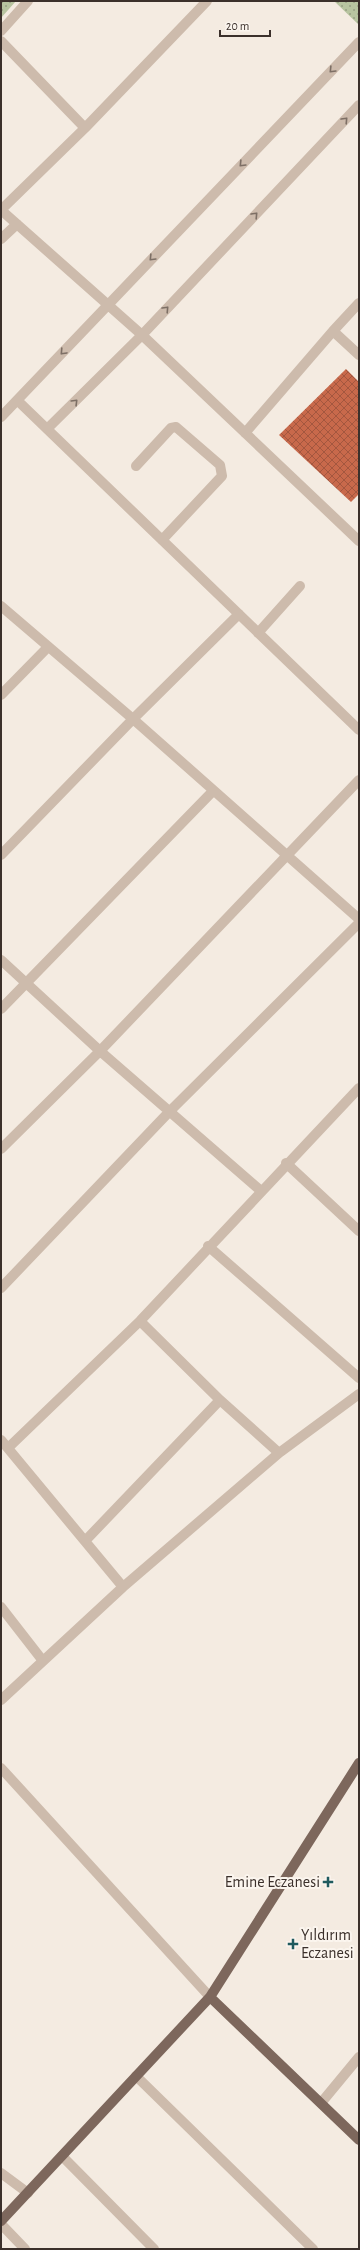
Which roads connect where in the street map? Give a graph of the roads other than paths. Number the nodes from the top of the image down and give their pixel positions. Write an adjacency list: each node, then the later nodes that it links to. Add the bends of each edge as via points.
1 (28, 1): 3 (street)
2 (207, 1): 7 (street)
3 (1, 31)
4 (1, 41): 7 (street)
5 (359, 42): 12 (street, one-way to 12)
6 (359, 105): 14 (street, one-way to 6)
7 (85, 128): 8 (street)
8 (1, 210): 9 (street)
9 (17, 224): 10 (street); 12 (street)
10 (1, 239)
11 (359, 303): 13 (street)
12 (108, 304): 14 (street); 16 (street, one-way to 16)
13 (333, 331): 15 (street); 19 (street)
14 (142, 335): 18 (street, one-way to 14); 19 (street)
15 (359, 355)
16 (18, 401): 17 (street); 18 (street)
17 (1, 417)
18 (47, 429): 21 (street)
19 (245, 433): 22 (street)
20 (136, 466): 21 (street, via 171,428 176,427 220,465 222,470 222,476)
21 (162, 540): 25 (street)
22 (359, 541)
23 (300, 586): 26 (street)
24 (1, 606): 27 (street)
25 (239, 614): 26 (street); 29 (street)
26 (258, 633): 30 (street)
27 (48, 647): 28 (street); 29 (street)
28 (1, 695)
29 (133, 719): 32 (street); 34 (street)
30 (359, 730)
31 (359, 780): 33 (street)
32 (213, 792): 33 (street); 38 (street)
33 (288, 854): 35 (street); 40 (street)
34 (1, 855)
35 (359, 919)
36 (359, 923): 42 (street)
37 (1, 960): 38 (street)
38 (26, 983): 39 (street); 40 (street)
39 (1, 1009)
40 (100, 1051): 42 (street); 43 (street)
41 (359, 1088): 44 (street)
42 (169, 1112): 45 (street); 48 (street)
43 (1, 1149)
44 (286, 1163): 45 (street); 46 (street)
45 (260, 1190): 47 (street)
46 (359, 1231)
47 (208, 1246): 49 (street); 50 (street)
48 (1, 1288)
49 (140, 1321): 52 (street); 54 (street)
50 (359, 1378)
51 (359, 1394): 55 (street)
52 (220, 1400): 55 (street); 56 (street)
53 (1, 1440): 54 (street)
54 (8, 1448): 56 (street)
55 (279, 1453): 57 (street)
56 (86, 1541): 57 (street)
57 (123, 1587): 59 (street)
58 (1, 1607): 59 (street)
59 (43, 1660): 60 (street)
60 (1, 1700)
61 (359, 1763): 63 (main road)
62 (1, 1768): 63 (street)
63 (210, 1997): 65 (main road); 66 (main road)
64 (359, 2057): 66 (street)
65 (136, 2076): 68 (main road); 75 (street)
66 (321, 2103): 67 (main road)
67 (359, 2140)
68 (62, 2156): 70 (main road); 74 (street)
69 (1, 2173): 70 (street)
70 (28, 2193): 71 (main road)
71 (1, 2221)
72 (1, 2224): 73 (street)
73 (25, 2249)
74 (154, 2249)
75 (313, 2249)

